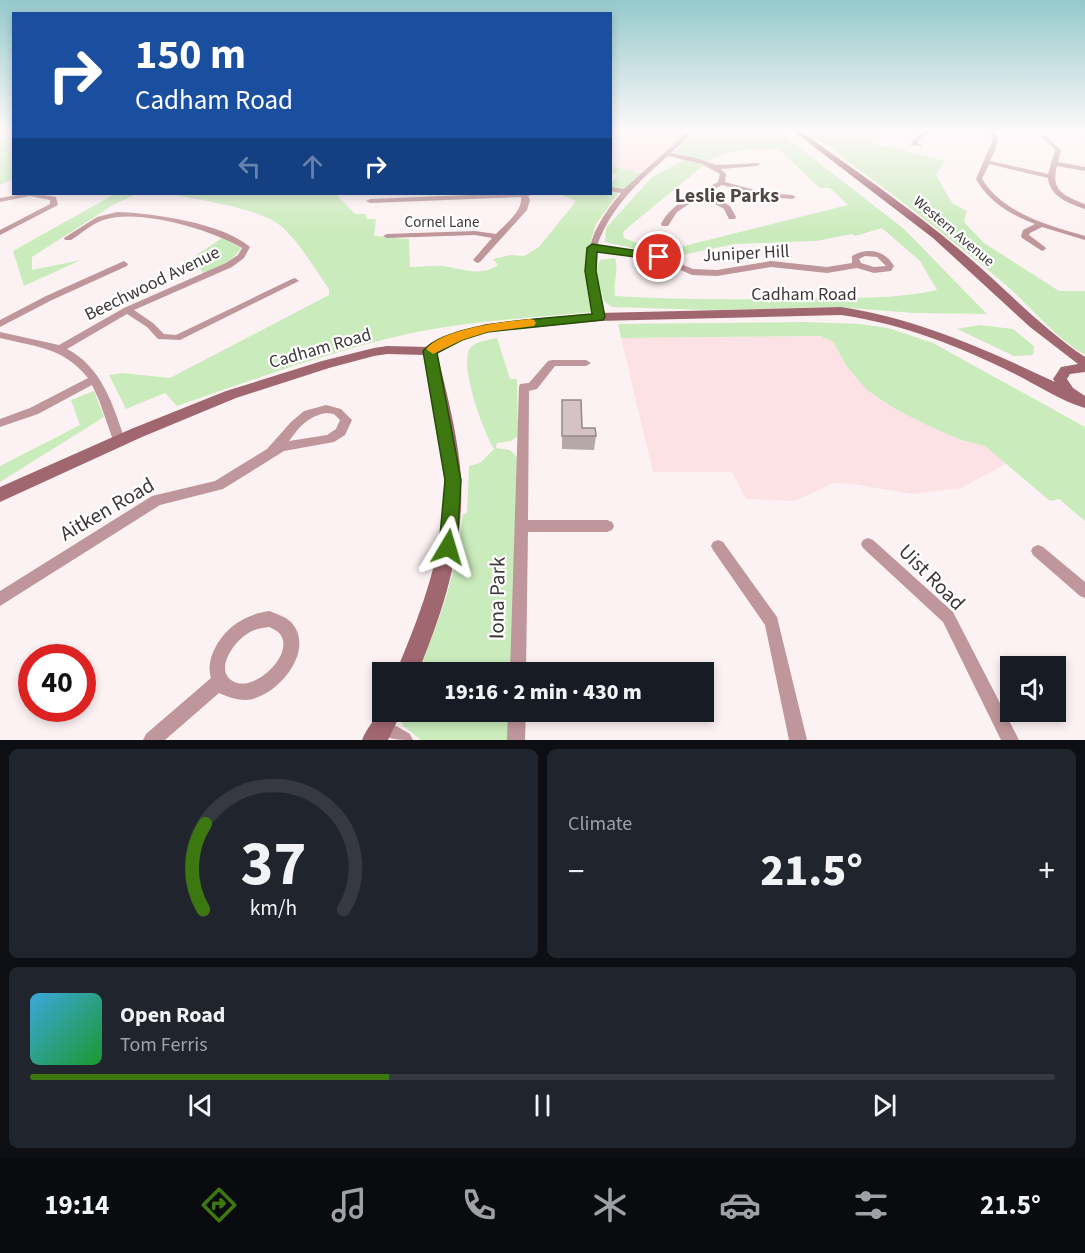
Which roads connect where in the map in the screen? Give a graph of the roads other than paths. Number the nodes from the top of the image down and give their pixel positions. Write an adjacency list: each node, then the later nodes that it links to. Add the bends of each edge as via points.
1 (1056, 164): 11 (street)
2 (656, 165): 14 (street)
3 (712, 165): 9 (street)
4 (750, 165): 9 (street)
5 (843, 165): 45 (street, Western Avenue, via 920,222)
6 (986, 165): 27 (street, via 979,179 983,188 1010,209)
7 (998, 165): 11 (street)
8 (1059, 165): 10 (street)
9 (717, 167): 12 (street, via 723,174)
10 (1085, 169)
11 (1051, 177): 24 (street, via 1051,185 1059,193)
12 (721, 183): 15 (street); 21 (street)
13 (612, 189): 14 (street)
14 (626, 192): 33 (street, via 599,226)
15 (703, 194): 25 (street, via 727,208); 26 (street, via 684,203 667,217)
16 (25, 195): 22 (street)
17 (35, 195): 28 (street, via 53,199 54,205)
18 (452, 195): 20 (street)
19 (524, 195): 30 (street, via 524,208)
20 (382, 197): 23 (street)
21 (792, 197)
22 (0, 200)
23 (370, 201)
24 (1085, 207)
25 (732, 217)
26 (665, 224)
27 (1042, 224): 32 (street); 34 (street, via 1025,236)
28 (0, 233)
29 (387, 236): 30 (street, Cornel Lane, via 475,233)
30 (498, 237): 35 (street)
31 (68, 238): 41 (street, Beechwood Avenue, via 104,217 121,214 159,217 225,236 246,247 229,265)
32 (1085, 238)
33 (592, 248): 37 (street, Juniper Hill, via 659,257); 42 (street, via 590,271)
34 (1042, 249)
35 (477, 260)
36 (124, 264): 43 (street)
37 (672, 265): 38 (street, Juniper Hill, via 692,272 717,273 771,264 827,270); 39 (street)
38 (857, 265)
39 (652, 274)
40 (295, 281): 41 (street, via 177,338 161,337)
41 (127, 310): 46 (street, Beechwood Avenue)
42 (598, 317): 47 (street, Cadham Road, via 486,328); 51 (street, Cadham Road, via 825,311 870,314 920,327)
43 (0, 324)
44 (0, 335): 46 (street)
45 (1057, 344): 49 (street, Western Avenue); 52 (street, via 1064,355)
46 (60, 349): 53 (street, via 76,358)
47 (430, 351): 56 (street, Cadham Road, via 387,350 358,355 230,396); 66 (street, via 453,480 452,517 440,584)
48 (586, 363): 59 (street, Iona Park, via 552,363 531,388 524,388)
49 (1085, 363)
50 (1085, 368): 52 (street, Cadham Road)
51 (1018, 370): 52 (street, Cadham Road, via 1037,374); 54 (street, Cadham Road)
52 (1064, 372): 54 (street, via 1063,385)
53 (95, 380): 55 (street); 56 (street)
54 (1080, 401)
55 (0, 423)
56 (119, 440): 58 (street, Cadham Road)
57 (272, 452): 57 (street, Aitken Road, via 288,445 330,439 341,432 346,420 339,412 330,410 309,413 298,420); 65 (street, Aitken Road, via 218,485 156,500)
58 (0, 495)
59 (521, 526): 60 (street); 67 (street, Iona Park)
60 (607, 526)
61 (868, 544): 75 (street, Uist Road, via 948,617)
62 (718, 546): 74 (street, via 772,622)
63 (1038, 551): 64 (street)
64 (1085, 591)
65 (0, 599)
66 (411, 662)
67 (518, 662)
68 (220, 681): 68 (street, via 228,688 244,692 264,686 290,656 291,635 286,627 270,620 248,624 237,631 217,661); 71 (street)
69 (517, 722): 73 (street)
70 (383, 726): 72 (street)
71 (152, 740)
72 (404, 740)
73 (516, 740)
74 (798, 740)
75 (1010, 740)

